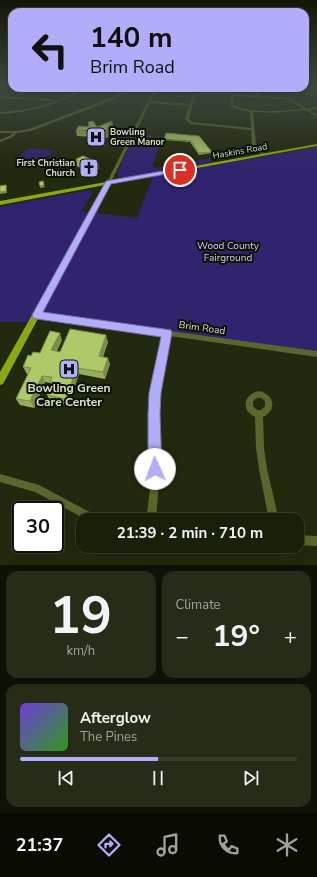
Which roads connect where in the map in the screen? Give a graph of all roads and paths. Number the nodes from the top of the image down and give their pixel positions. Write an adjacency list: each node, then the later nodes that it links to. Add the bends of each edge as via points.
1 (13, 112): 6 (street)
2 (76, 112): 9 (street, via 30,130)
3 (143, 112): 13 (street)
4 (189, 112): 7 (street, via 187,119 197,125)
5 (251, 112): 7 (street)
6 (0, 113)
7 (252, 129): 12 (street, via 254,146)
8 (0, 132): 9 (street)
9 (16, 132): 10 (street)
10 (0, 141)
11 (317, 145): 12 (main road, Haskins Road)
12 (263, 155): 13 (main road, Haskins Road)
13 (109, 182): 14 (main road, Haskins Road); 15 (main road)
14 (0, 203)
15 (37, 315): 16 (street, Brim Road); 18 (main road)
16 (167, 333): 17 (street, Brim Road); 22 (street, via 155,393 156,482)
17 (317, 354)
18 (0, 381)
19 (259, 414): 23 (street, via 260,448)
20 (0, 478): 21 (street, via 36,488)
21 (83, 513)
22 (152, 513)
23 (272, 513)
24 (304, 540): 25 (street)
25 (317, 541)

